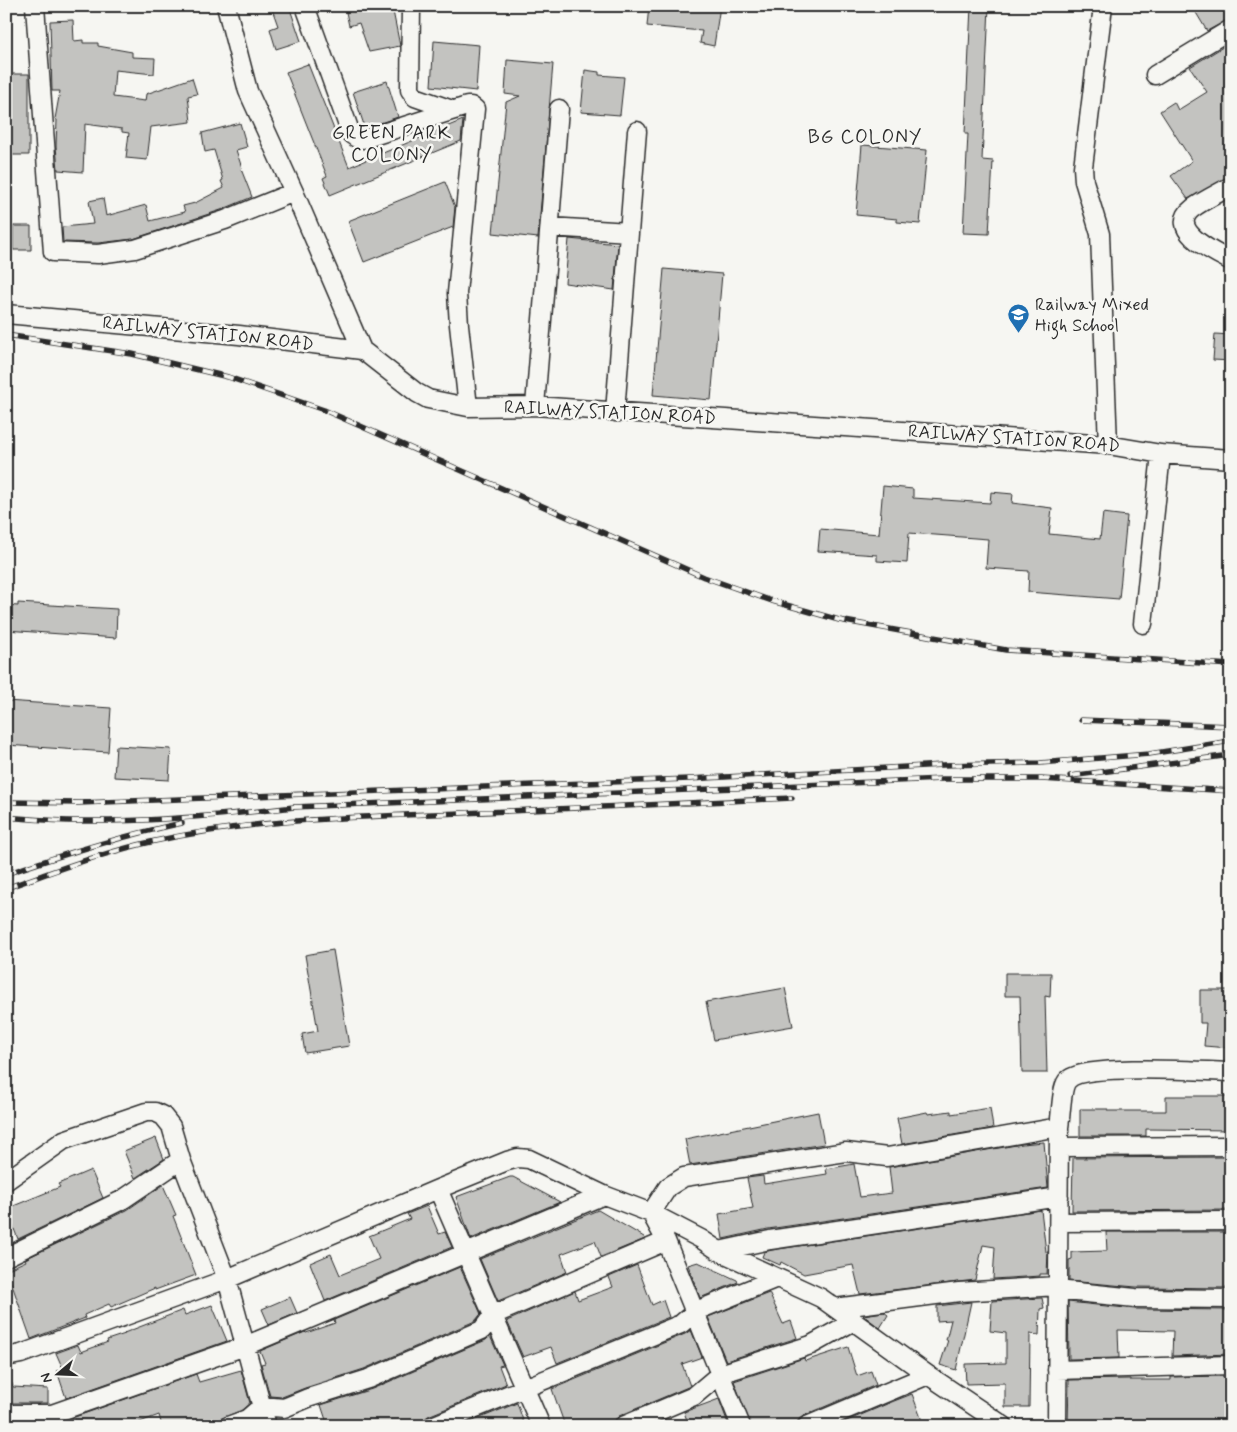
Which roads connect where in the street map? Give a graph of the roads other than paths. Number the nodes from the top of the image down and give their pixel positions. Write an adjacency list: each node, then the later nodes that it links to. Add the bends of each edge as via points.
1 (35, 6): 12 (street, via 53,252 98,254 135,249 225,220)
2 (226, 6): 12 (street, via 248,91)
3 (305, 6): 9 (street, via 351,134 356,138 361,140)
4 (412, 6): 9 (street, via 410,90 416,97)
5 (1104, 6): 21 (street, via 1083,167 1100,234)
6 (1231, 29): 7 (street)
7 (1155, 75)
8 (559, 109): 13 (street)
9 (452, 110): 18 (street, via 467,106 475,109 457,293)
10 (636, 131): 14 (street)
11 (1231, 186): 15 (street, via 1192,209 1186,217 1185,226 1188,234)
12 (294, 192): 17 (street)
13 (550, 227): 14 (street); 19 (street)
14 (629, 232): 20 (street)
15 (1231, 261)
16 (6, 314): 17 (street, RAILWAY STATION ROAD, via 239,335)
17 (362, 350): 18 (street, RAILWAY STATION ROAD, via 422,396)
18 (468, 406): 19 (street, RAILWAY STATION ROAD)
19 (535, 406): 20 (street, RAILWAY STATION ROAD)
20 (615, 412): 21 (street, RAILWAY STATION ROAD)
21 (1108, 445): 22 (street, RAILWAY STATION ROAD)
22 (1161, 454): 23 (street, RAILWAY STATION ROAD); 24 (street)
23 (1231, 459)
24 (1143, 624)
25 (1231, 1072): 26 (street, via 1106,1070 1083,1073 1067,1080 1064,1086)
26 (1059, 1127): 28 (street); 34 (street, via 887,1157 846,1152 684,1177 668,1187)
27 (1231, 1146): 28 (street)
28 (1060, 1147): 33 (street)
29 (181, 1160): 30 (street, via 171,1126 163,1116 146,1112 64,1140); 40 (street, via 122,1200); 42 (street)
30 (6, 1181)
31 (438, 1188): 32 (street, via 518,1158 529,1159); 39 (street); 42 (street)
32 (604, 1195): 34 (street); 39 (street)
33 (1059, 1196): 36 (street); 38 (street, via 770,1240)
34 (651, 1213): 37 (street); 38 (street)
35 (1231, 1221): 36 (street)
36 (1059, 1222): 43 (street)
37 (666, 1241): 46 (street); 47 (street)
38 (719, 1251): 41 (street)
39 (466, 1254): 47 (street); 49 (street)
40 (6, 1257)
41 (777, 1278): 45 (street); 46 (street)
42 (227, 1279): 49 (street); 50 (street)
43 (1057, 1288): 44 (street, via 1135,1298); 45 (street, via 959,1292); 52 (street)
44 (1231, 1299)
45 (835, 1308): 48 (street)
46 (696, 1311): 53 (street); 55 (street, via 681,1324)
47 (493, 1315): 55 (street); 56 (street, via 482,1330 368,1379 284,1408)
48 (854, 1321): 53 (street, via 811,1345); 54 (street)
49 (246, 1346): 56 (street); 58 (street)
50 (6, 1357)
51 (1231, 1365): 52 (street)
52 (1057, 1370): 67 (street)
53 (720, 1374): 64 (street, via 694,1396); 65 (street)
54 (928, 1375): 59 (street); 66 (street)
55 (524, 1387): 62 (street); 63 (street)
56 (262, 1406): 60 (street, via 247,1419); 61 (street)
57 (6, 1414): 58 (street)
58 (55, 1420)
59 (992, 1423)
60 (228, 1426)
61 (267, 1426)
62 (432, 1426)
63 (541, 1426)
64 (623, 1426)
65 (741, 1426)
66 (807, 1426)
67 (1057, 1426)

